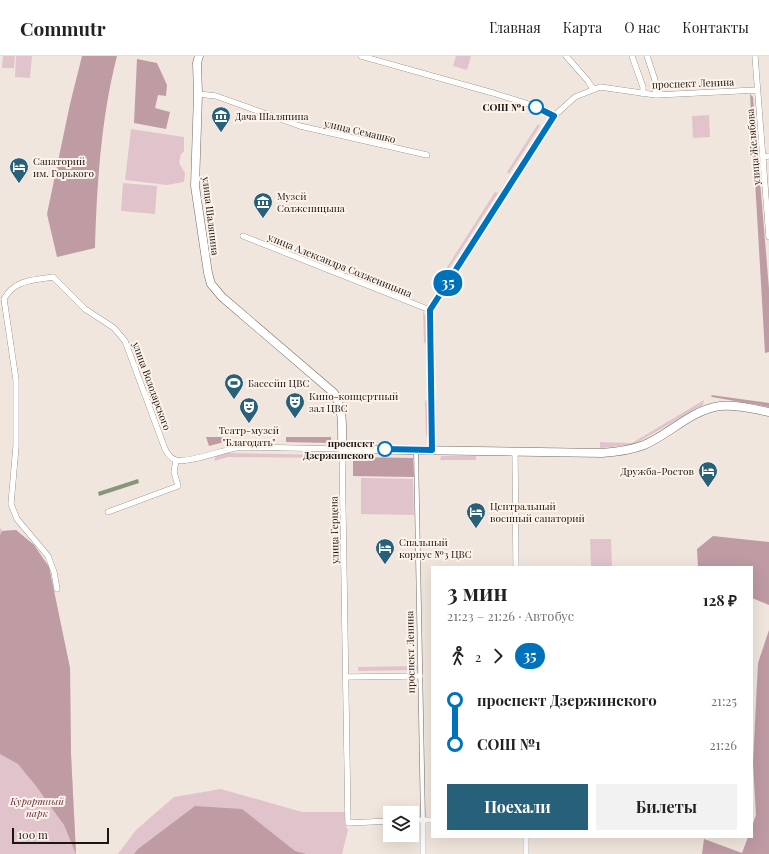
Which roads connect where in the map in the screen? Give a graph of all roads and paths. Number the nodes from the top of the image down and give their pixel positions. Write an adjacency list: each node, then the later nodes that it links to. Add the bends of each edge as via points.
1 (361, 56): 12 (street, via 493,93 542,109)
2 (566, 56): 7 (street)
3 (632, 56): 10 (street)
4 (647, 56): 11 (street, via 655,80)
5 (755, 56): 8 (street, улица Желябова)
6 (197, 58): 9 (main road, улица Шаляпина)
7 (593, 89): 10 (street, проспект Ленина, via 607,87); 12 (street, проспект Ленина, via 575,97)
8 (757, 90): 11 (street, проспект Ленина); 14 (street, улица Желябова)
9 (198, 94): 13 (street, улица Семашко, via 216,96 300,126); 17 (main road, улица Шаляпина, via 195,186 208,273)
10 (643, 94): 11 (street, проспект Ленина)
11 (656, 95)
12 (554, 116): 18 (street, проспект Ленина)
13 (427, 155)
14 (766, 156): 16 (street, улица Желябова)
15 (243, 236): 18 (street, улица Александра Солженицына)
16 (769, 237)
17 (217, 292): 20 (main road, улица Герцена, via 334,393 341,412)
18 (430, 310): 22 (street)
19 (769, 412): 23 (main road, via 730,406 712,408 693,416 644,445 615,452)
20 (342, 449): 21 (main road); 24 (street, via 241,447 227,448 184,461); 29 (street, улица Герцена)
21 (416, 449): 22 (main road); 28 (street, проспект Ленина)
22 (432, 450): 23 (main road)
23 (515, 452): 26 (street)
24 (176, 460): 25 (street, via 174,472 178,486); 27 (street, улица Володарского, via 169,456 165,449 120,333 85,309 53,277 22,282 9,290 4,299 16,380 16,446 11,504 17,519 48,556)
25 (108, 512)
26 (516, 566)
27 (57, 589)
28 (420, 676): 29 (street); 31 (street, проспект Ленина)
29 (347, 677): 33 (street, улица Герцена, via 348,823)
30 (419, 820): 31 (street)
31 (423, 820): 32 (street); 35 (street, проспект Ленина)
32 (431, 820)
33 (383, 821)
34 (526, 838): 36 (street)
35 (423, 854)
36 (526, 854)

